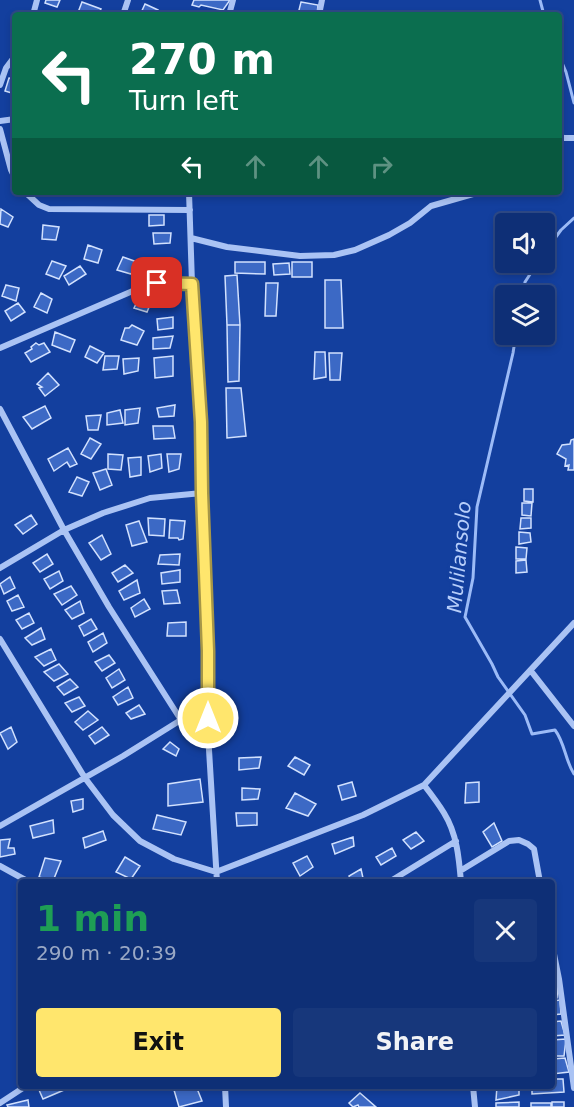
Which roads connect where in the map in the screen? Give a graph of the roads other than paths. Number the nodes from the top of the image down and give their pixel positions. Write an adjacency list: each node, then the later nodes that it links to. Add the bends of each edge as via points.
1 (12, 60): 2 (street)
2 (0, 85)
3 (0, 129): 4 (street)
4 (12, 172)
5 (28, 195): 8 (street, via 49,210)
6 (189, 195): 8 (street)
7 (470, 195): 9 (street, via 431,206 389,235 334,255 300,256 227,247)
8 (190, 210): 9 (street)
9 (191, 238): 10 (street)
10 (192, 284): 11 (street, via 157,283 142,287); 13 (street)
11 (0, 348)
12 (0, 409): 14 (street)
13 (202, 493): 14 (street, via 150,498); 19 (street)
14 (64, 530): 15 (street); 20 (street)
15 (0, 567)
16 (574, 623): 18 (street)
17 (0, 639): 23 (street)
18 (531, 671): 21 (street); 24 (street)
19 (208, 704): 20 (street); 22 (street)
20 (181, 720): 22 (street); 23 (street)
21 (574, 726)
22 (208, 733): 29 (street)
23 (85, 778): 25 (street); 29 (street, via 113,815 140,841 174,859)
24 (424, 785): 26 (street, via 445,814); 29 (street, via 363,815)
25 (0, 826)
26 (456, 841): 28 (street); 32 (street)
27 (0, 866): 30 (street)
28 (460, 871): 33 (street); 34 (street, via 508,841 519,840 534,849)
29 (216, 872): 31 (street)
30 (24, 879)
31 (217, 879)
32 (394, 879)
33 (461, 879)
34 (539, 879)
35 (556, 978): 36 (street)
36 (574, 1088)
37 (21, 1089): 40 (street)
38 (225, 1089): 41 (street)
39 (473, 1089): 43 (street)
40 (0, 1103)
41 (226, 1104): 42 (street)
42 (218, 1107)
43 (475, 1107)

